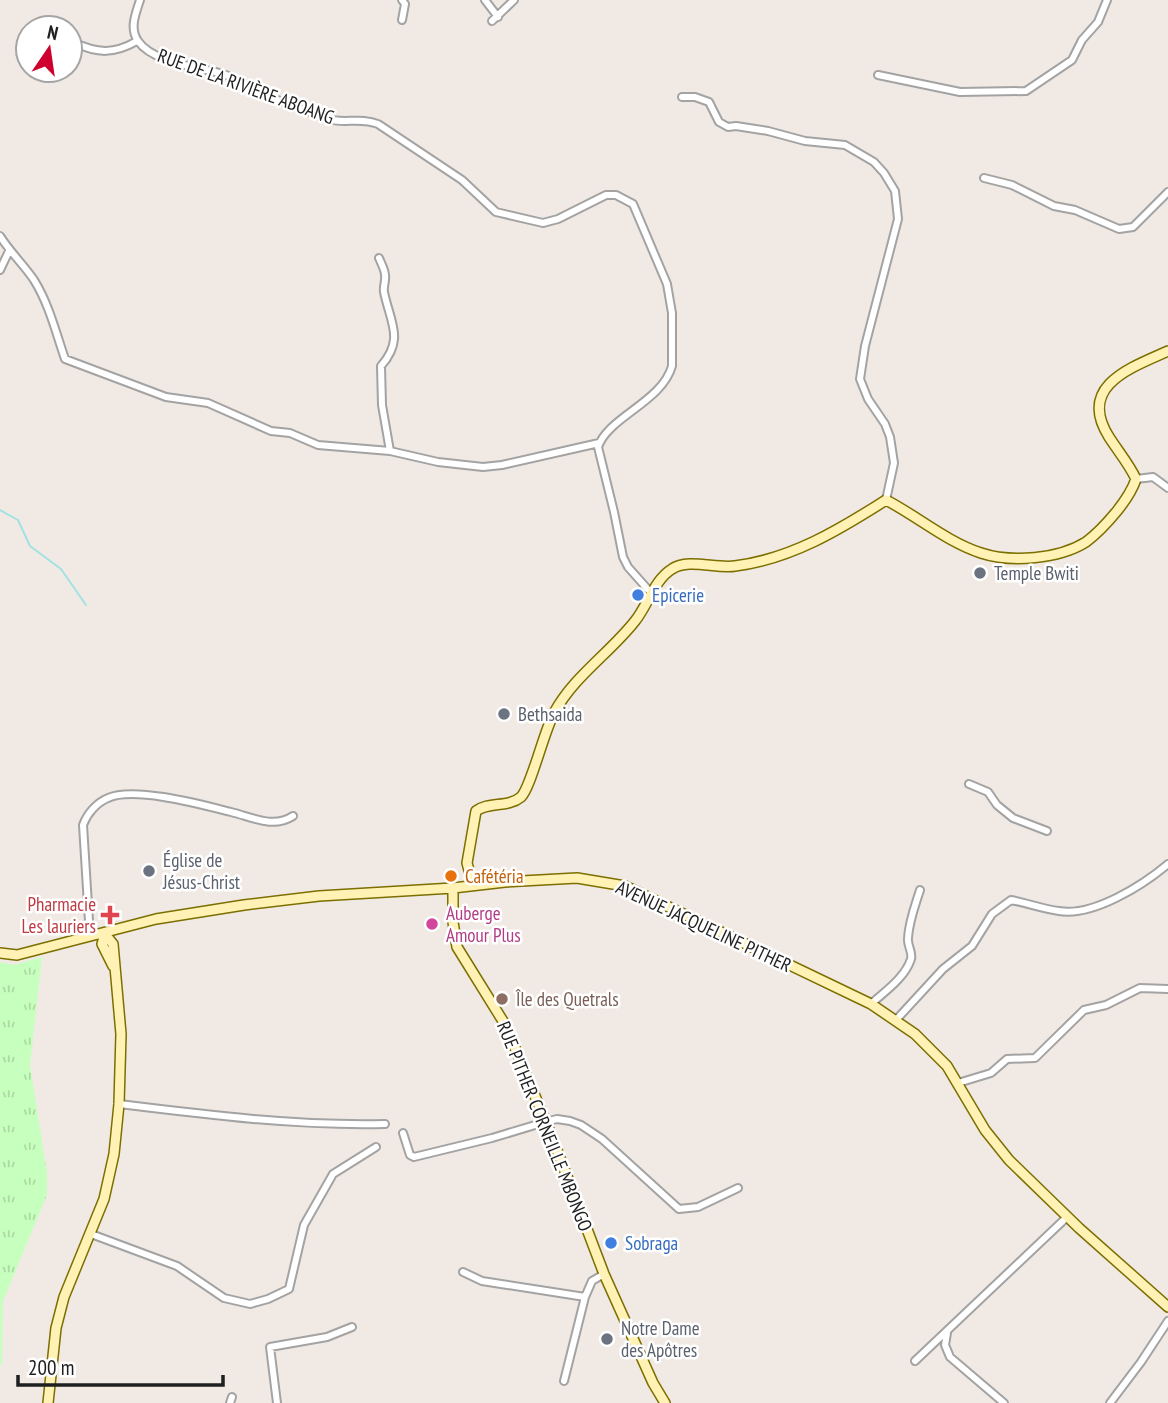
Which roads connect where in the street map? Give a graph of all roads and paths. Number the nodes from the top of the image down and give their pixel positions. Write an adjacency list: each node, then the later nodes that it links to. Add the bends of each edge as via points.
1 (140, 0): 7 (street, RUE DE LA RIVIÈRE ABOANG, via 133,25)
2 (402, 0): 6 (street, via 406,10)
3 (485, 0): 4 (street, via 495,19)
4 (514, 0)
5 (1107, 0): 9 (street, via 1072,60 1026,90 960,92)
6 (402, 20)
7 (138, 40): 8 (street, via 123,49); 18 (street, RUE DE LA RIVIÈRE ABOANG, via 156,54 223,74 327,119 378,124 462,180 496,212 543,223 606,195 633,204 667,284 672,366 660,386)
8 (84, 47)
9 (878, 75)
10 (682, 97): 22 (street, via 709,103 719,122 728,127 845,145 874,162 895,191 898,219 860,379 890,437 894,464)
11 (984, 178): 12 (street, via 1119,229 1133,227)
12 (1168, 192)
13 (0, 236): 14 (street)
14 (9, 251): 16 (street); 19 (street, via 34,280 65,359 76,365 166,397 208,403 318,445)
15 (379, 258): 19 (street, via 395,341 381,366)
16 (0, 270)
17 (1168, 351): 20 (street, via 1117,376 1101,400 1102,425)
18 (599, 443): 19 (street, via 483,467); 23 (street, via 623,557)
19 (390, 451)
20 (1136, 478): 21 (street, via 1153,477); 22 (street, via 1122,506 1088,541 1064,552 1030,557 976,551)
21 (1168, 488)
22 (886, 500): 23 (street, via 822,538 781,555 734,566 674,567)
23 (652, 594): 28 (street, via 634,623 562,699 546,728 523,795 476,811 467,863)
24 (970, 784): 26 (street, via 988,792 1013,818)
25 (293, 816): 33 (street, via 273,823 139,794 108,797 87,815 83,825)
26 (1047, 831)
27 (1168, 864): 39 (street, via 1122,894 1084,909 1061,912 1007,902 992,914 972,946 943,969)
28 (472, 885): 29 (street, AVENUE JACQUELINE PITHER); 38 (street, AVENUE JACQUELINE PITHER, via 578,878 625,886)
29 (453, 888): 31 (street, AVENUE JACQUELINE PITHER, via 319,895); 42 (street, RUE PITHER CORNEILLE MBONGO, via 457,947 501,1016)
30 (920, 890): 38 (street, via 909,924 910,960)
31 (130, 926): 32 (street, AVENUE JACQUELINE PITHER); 36 (street)
32 (105, 934): 33 (street, AVENUE JACQUELINE PITHER); 36 (street, via 102,944)
33 (90, 937): 34 (street, AVENUE JACQUELINE PITHER)
34 (77, 940): 35 (street, AVENUE JACQUELINE PITHER, via 17,955); 36 (street, via 96,944)
35 (0, 953)
36 (111, 954): 41 (street, via 121,1022)
37 (1168, 989): 40 (street, via 1140,988 1084,1010 1035,1058 1007,1059 991,1073)
38 (871, 1004): 39 (street, AVENUE JACQUELINE PITHER)
39 (896, 1020): 40 (street, AVENUE JACQUELINE PITHER, via 935,1052)
40 (958, 1083): 47 (street, AVENUE JACQUELINE PITHER, via 999,1149)
41 (120, 1104): 43 (street, via 285,1123); 48 (street, via 110,1179)
42 (545, 1122): 44 (street, via 414,1157); 46 (street, via 557,1119 581,1125 679,1209 698,1207); 50 (street, RUE PITHER CORNEILLE MBONGO)
43 (385, 1124)
44 (403, 1133)
45 (376, 1147): 48 (street, via 333,1174 304,1225 289,1289 268,1299 250,1304 224,1298 177,1266)
46 (738, 1188)
47 (1067, 1217): 52 (street, AVENUE JACQUELINE PITHER); 55 (street)
48 (91, 1234): 58 (street, via 58,1318)
49 (463, 1272): 51 (street, via 482,1281)
50 (604, 1274): 51 (street, via 592,1282); 60 (street, RUE PITHER CORNEILLE MBONGO)
51 (585, 1297): 57 (street)
52 (1168, 1307)
53 (1168, 1321): 62 (street)
54 (352, 1327): 59 (street, via 270,1348)
55 (947, 1333): 56 (street); 61 (street, via 950,1357)
56 (915, 1361)
57 (564, 1381)
58 (48, 1403)
59 (277, 1403)
60 (665, 1403)
61 (1004, 1403)
62 (1110, 1403)

